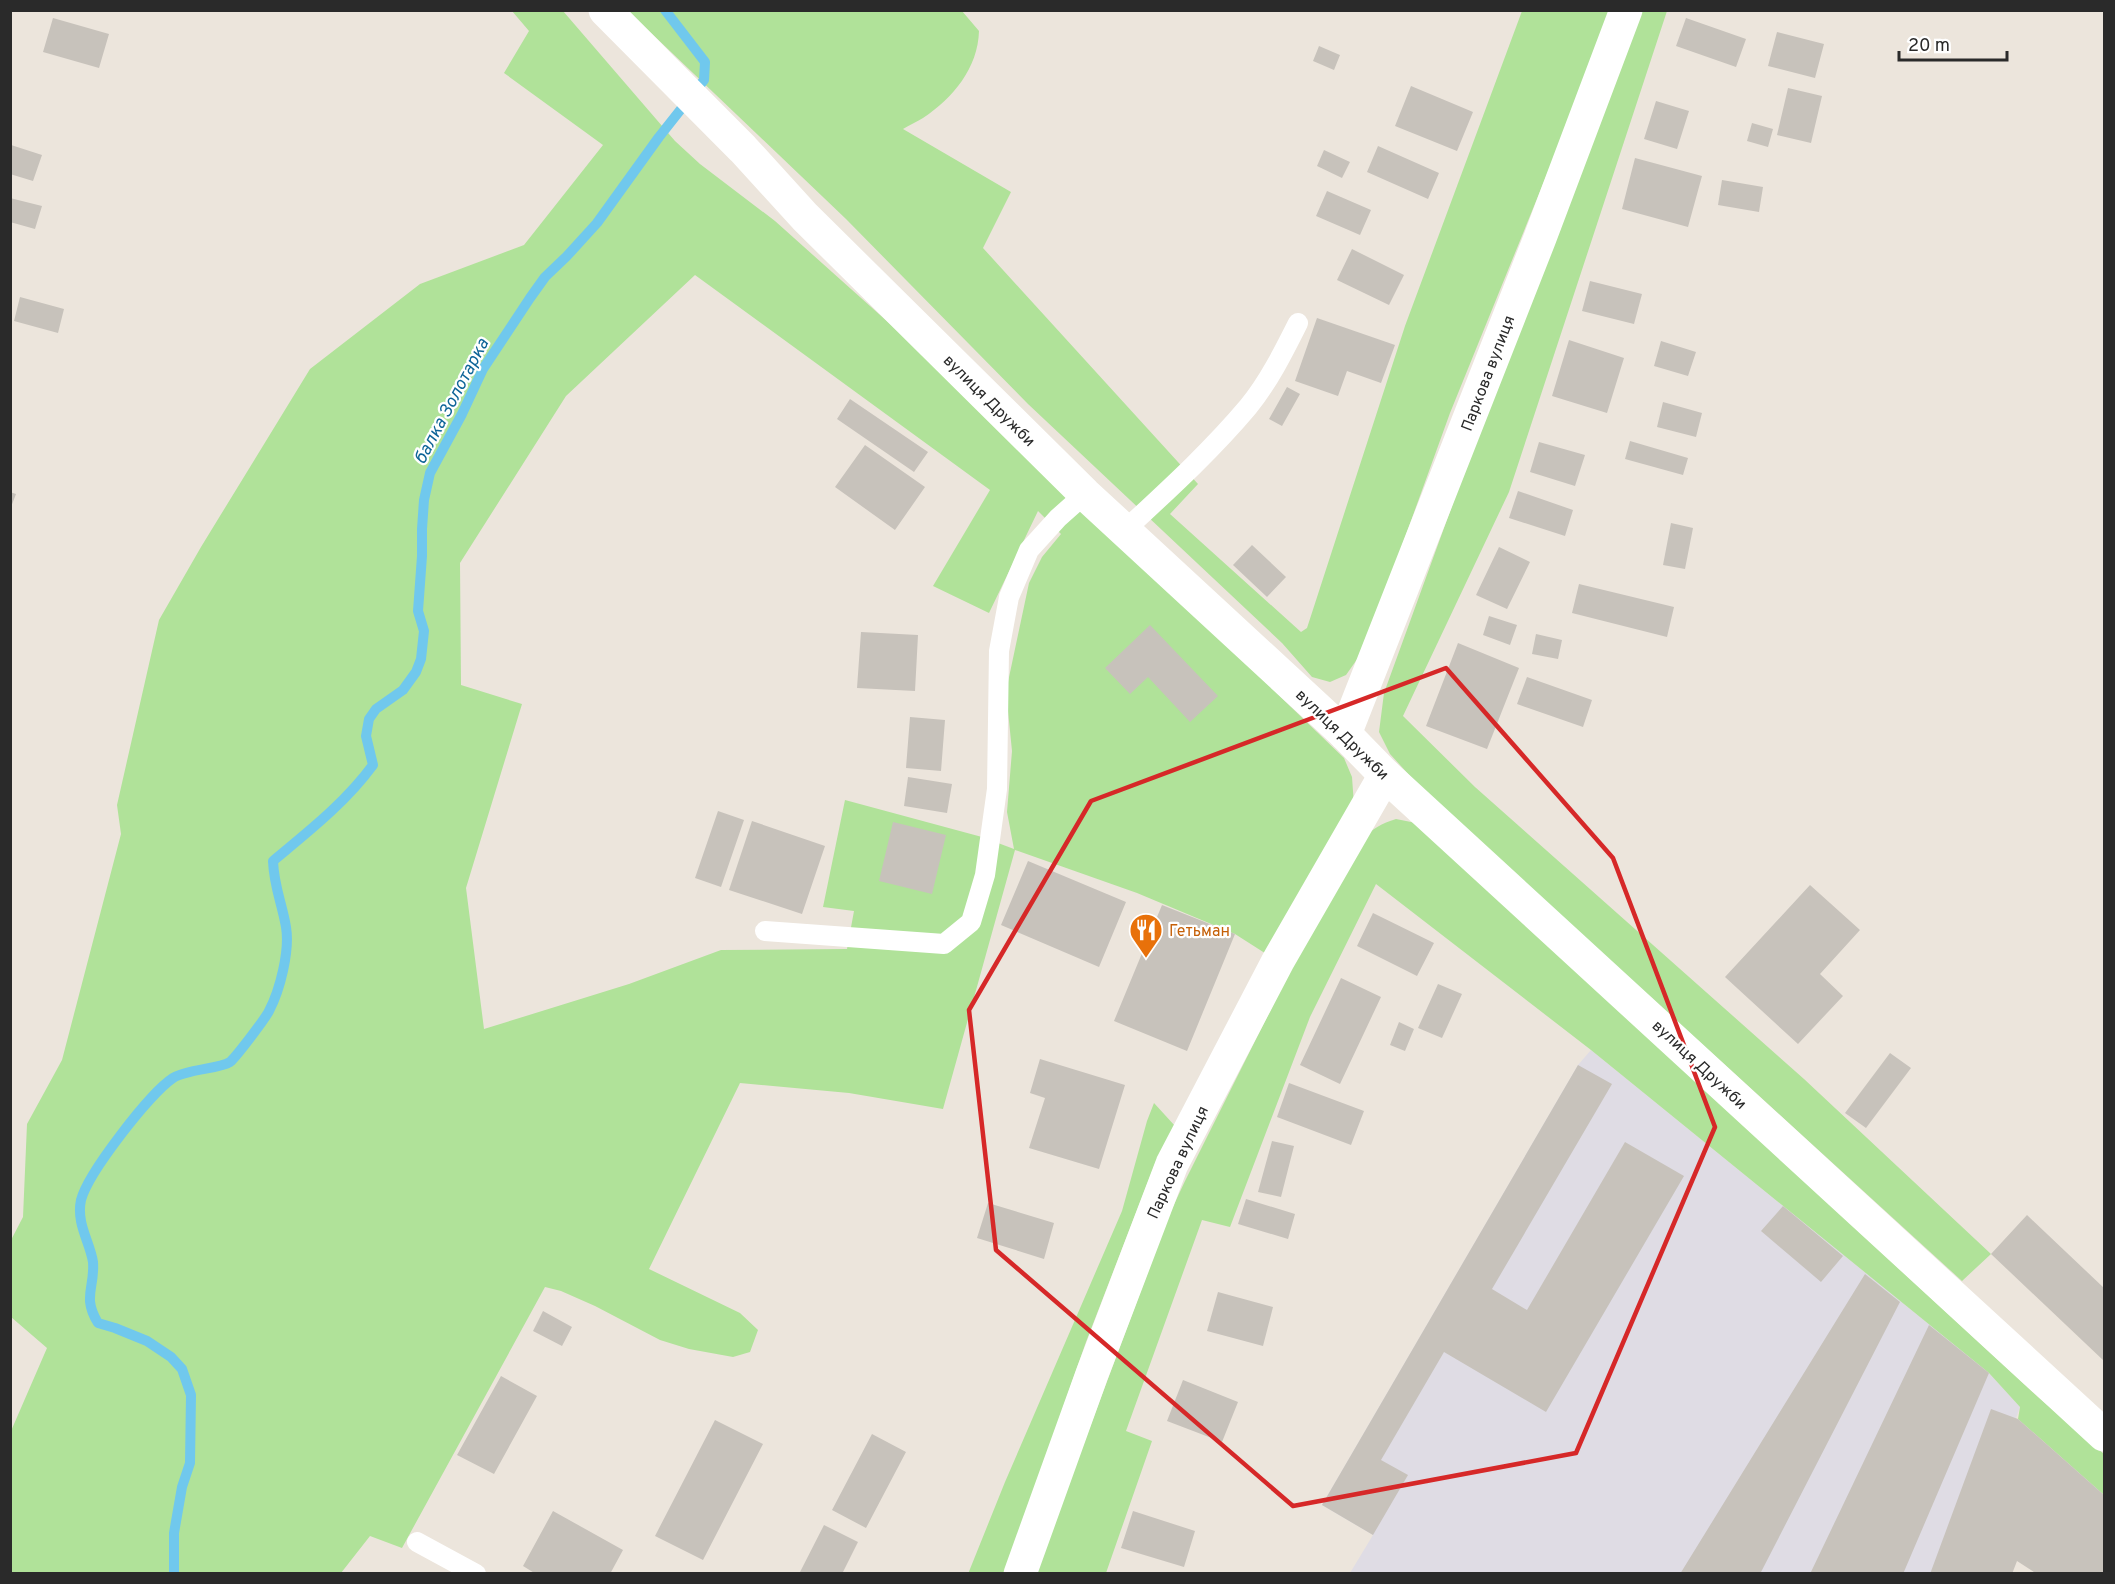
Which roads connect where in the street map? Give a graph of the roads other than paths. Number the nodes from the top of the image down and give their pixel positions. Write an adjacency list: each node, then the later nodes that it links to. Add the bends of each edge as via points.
1 (605, 10): 4 (street, вулиця Дружби, via 806,217)
2 (1626, 10): 6 (street, Паркова вулиця)
3 (1298, 323): 5 (lane, via 1250,405)
4 (1085, 494): 5 (street, вулиця Дружби); 8 (lane, via 1029,550 1009,597 999,651 997,789 985,875 971,922 944,944)
5 (1125, 531): 6 (street, вулиця Дружби)
6 (1345, 734): 7 (street, вулиця Дружби)
7 (1385, 774): 9 (street, вулиця Дружби); 12 (street, Паркова вулиця, via 1278,961 1172,1164)
8 (765, 931)
9 (2104, 1435)
10 (417, 1542): 11 (lane)
11 (476, 1574)
12 (1020, 1574)

